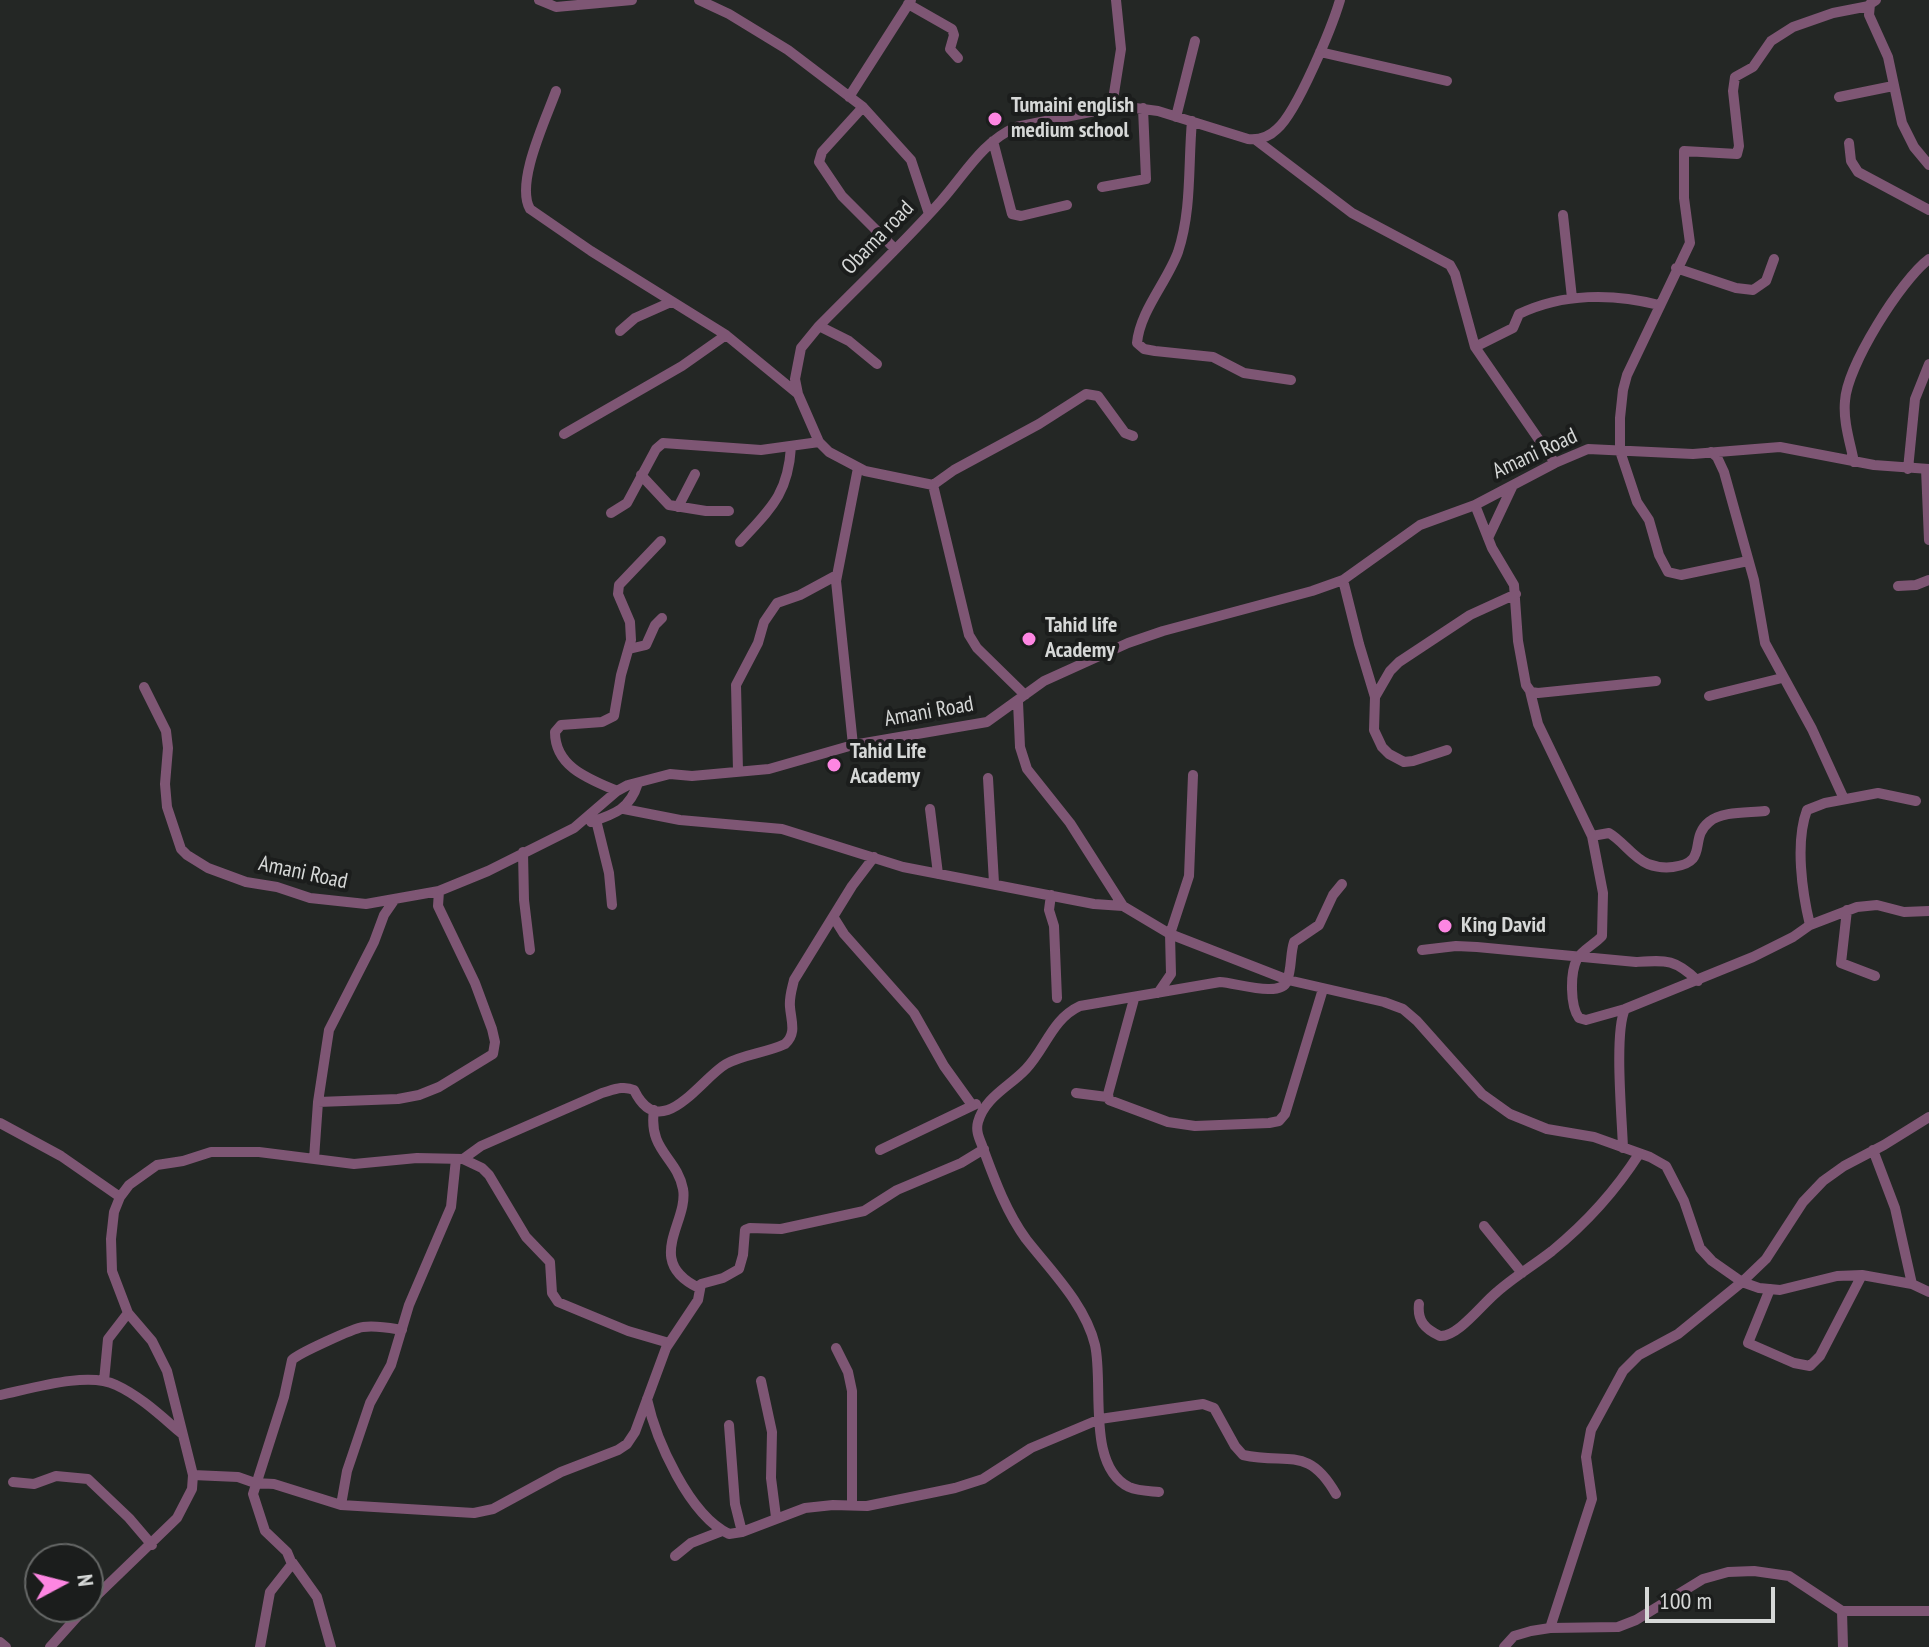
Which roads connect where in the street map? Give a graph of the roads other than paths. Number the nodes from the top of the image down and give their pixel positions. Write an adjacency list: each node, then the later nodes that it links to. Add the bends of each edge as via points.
1 (539, 0): 2 (street, via 556,7)
2 (632, 0)
3 (699, 0): 9 (street)
4 (729, 0): 9 (street)
5 (1116, 0): 18 (street, via 1121,49)
6 (1340, 0): 11 (street)
7 (910, 2): 12 (street, via 953,31 950,47); 16 (street)
8 (1873, 3): 14 (street, via 1872,25 1888,57); 35 (street, via 1793,27 1771,41 1753,67 1735,77 1737,154 1684,151 1691,239)
9 (729, 14): 16 (street, via 802,58)
10 (1195, 41): 21 (street)
11 (1320, 52): 13 (street); 23 (street, via 1283,124)
12 (958, 58)
13 (1447, 81)
14 (1893, 86): 17 (street); 26 (street, via 1908,138)
15 (556, 91): 37 (street, via 535,148 525,201 538,215)
16 (849, 97): 19 (street)
17 (1839, 97)
18 (1112, 106): 20 (street, Obama road); 24 (street, Obama road, via 1024,124)
19 (863, 107): 30 (street, via 911,160); 32 (street, via 819,162 842,196)
20 (1143, 108): 21 (street, Obama road); 27 (street, via 1147,177)
21 (1176, 117): 22 (street, Obama road)
22 (1192, 121): 23 (street, Obama road); 45 (street, via 1185,229 1137,343 1144,349 1213,357 1244,373)
23 (1256, 140): 42 (street, via 1352,213 1450,265)
24 (993, 141): 28 (street, via 1012,214); 30 (street, Obama road)
25 (1849, 143): 29 (street, via 1858,172)
26 (1929, 165)
27 (1102, 187)
28 (1067, 205)
29 (1929, 210)
30 (929, 214): 32 (street, Obama road)
31 (1563, 215): 36 (street)
32 (895, 249): 39 (street, Obama road)
33 (1774, 259): 35 (street, via 1766,281 1749,291)
34 (1929, 259): 53 (street, via 1900,287 1851,376 1845,402)
35 (1676, 268): 38 (street)
36 (1572, 298): 38 (street, via 1621,296); 42 (street, via 1519,314 1513,328)
37 (671, 302): 40 (street); 41 (street)
38 (1659, 305): 51 (street, via 1623,390)
39 (819, 326): 43 (street); 46 (street, Obama road, via 796,361)
40 (620, 331)
41 (726, 335): 46 (street); 47 (street)
42 (1475, 347): 54 (street)
43 (877, 364)
44 (1929, 364): 56 (street, via 1915,399)
45 (1291, 380)
46 (798, 394): 49 (street, Obama road)
47 (564, 434)
48 (1133, 436): 60 (street, via 1125,433 1098,396 1086,394)
49 (819, 442): 50 (street); 55 (street)
50 (791, 447): 59 (street, via 663,443); 69 (street, via 781,494)
51 (1620, 451): 52 (street, Amani Road); 54 (street, Amani Road, via 1588,449); 70 (street, via 1668,572 1681,575)
52 (1711, 452): 53 (street, Amani Road, via 1780,447); 70 (street, via 1723,466)
53 (1854, 462): 56 (street, Amani Road)
54 (1555, 463): 61 (street, Amani Road)
55 (858, 468): 60 (street); 71 (street)
56 (1908, 469): 57 (street, Amani Road)
57 (1928, 469): 67 (street)
58 (695, 474): 63 (street)
59 (641, 475): 63 (street, via 666,503); 65 (street, via 627,503)
60 (933, 485): 84 (street, via 969,635)
61 (1513, 485): 62 (street, Amani Road); 66 (street)
62 (1475, 505): 66 (street); 72 (street, Amani Road, via 1420,525)
63 (678, 507): 64 (street)
64 (729, 511)
65 (611, 513)
66 (1488, 538): 75 (street)
67 (1929, 540)
68 (661, 541): 77 (street, via 619,585 630,622)
69 (740, 542)
70 (1748, 561): 78 (street, via 1763,636)
71 (837, 575): 85 (street); 87 (street, via 777,603 764,622 736,685)
72 (1343, 580): 83 (street); 84 (street, Amani Road, via 1128,643 1044,681)
73 (1929, 580): 74 (street)
74 (1898, 586)
75 (1516, 594): 81 (street, via 1518,641); 83 (street, via 1470,615 1399,662)
76 (662, 618): 77 (street, via 646,645)
77 (629, 649): 91 (street, via 614,716 561,725 555,732 569,766)
78 (1782, 678): 82 (street); 92 (street)
79 (1656, 681): 81 (street)
80 (144, 687): 107 (street, Amani Road, via 166,731 167,807 187,855 246,882 310,898 350,904)
81 (1530, 691): 99 (street, via 1538,724)
82 (1709, 696)
83 (1375, 697): 86 (street, via 1374,730 1389,754 1404,762)
84 (1021, 698): 85 (street, Amani Road, via 987,722); 109 (street, via 1020,747 1027,769 1070,823)
85 (853, 745): 87 (street, Amani Road, via 769,769)
86 (1447, 750)
87 (738, 771): 90 (street, Amani Road, via 670,774)
88 (1193, 775): 114 (street, via 1189,876)
89 (988, 778): 103 (street)
90 (638, 783): 91 (street, Amani Road); 94 (street)
91 (617, 791): 98 (street, Amani Road)
92 (1844, 799): 93 (street, via 1878,793); 113 (street, via 1812,807 1803,819 1802,875)
93 (1916, 801)
94 (624, 809): 97 (street); 101 (street, via 782,829)
95 (930, 809): 102 (street)
96 (1765, 811): 99 (street, via 1709,821 1686,865 1648,864 1609,833)
97 (596, 820): 98 (street); 108 (street)
98 (574, 828): 100 (street, Amani Road)
99 (1592, 836): 118 (street, via 1603,893 1603,930)
100 (523, 852): 105 (street, Amani Road); 115 (street)
101 (874, 857): 102 (street); 112 (street)
102 (938, 874): 103 (street)
103 (994, 883): 106 (street)
104 (1342, 884): 121 (street, via 1319,925 1294,942)
105 (439, 891): 107 (street, Amani Road); 131 (street, via 438,906 492,1029 493,1054 419,1095)
106 (1051, 895): 109 (street); 125 (street)
107 (395, 899): 131 (street, via 329,1030)
108 (612, 905)
109 (1123, 906): 114 (street)
110 (1847, 910): 111 (street, via 1867,905); 113 (street); 120 (street, via 1841,963)
111 (1929, 911)
112 (834, 918): 132 (street, via 914,1013); 133 (street, via 794,980 791,1038 777,1048 726,1064 677,1106)
113 (1810, 925): 122 (street)
114 (1170, 934): 121 (street); 124 (street, via 1172,966)
115 (530, 950)
116 (1422, 950): 117 (street, via 1456,946)
117 (1561, 955): 118 (street); 119 (street)
118 (1579, 956): 119 (street); 122 (street, via 1672,961)
119 (1574, 969): 127 (street, via 1573,1006 1579,1018)
120 (1875, 976)
121 (1288, 980): 123 (street); 124 (street, via 1276,989 1220,982)
122 (1698, 981): 127 (street)
123 (1323, 989): 129 (street, via 1295,1086 1279,1121 1177,1124); 136 (street, via 1403,1009 1482,1094 1520,1120)
124 (1157, 994): 126 (street)
125 (1057, 998)
126 (1134, 999): 129 (street); 130 (street, via 1071,1010 1053,1027 1028,1067)
127 (1625, 1009): 136 (street, via 1620,1050)
128 (1076, 1093): 129 (street)
129 (1107, 1097)
130 (989, 1100): 132 (street); 137 (street, via 977,1127)
131 (318, 1102): 141 (street)
132 (972, 1105): 138 (street)
133 (654, 1110): 142 (street, via 634,1090 617,1089); 149 (street, via 654,1135 683,1190 671,1251 681,1276)
134 (1929, 1117): 139 (street)
135 (0, 1123): 143 (street)
136 (1623, 1148): 140 (street)
137 (984, 1149): 149 (street, via 864,1211 781,1229 747,1229 739,1269); 161 (street, via 1017,1225 1082,1313 1094,1345)
138 (880, 1150)
139 (1873, 1150): 147 (street, via 1813,1189 1766,1259); 148 (street, via 1895,1208)
140 (1639, 1154): 145 (street, via 1582,1223); 147 (street, via 1666,1166 1700,1248)
141 (314, 1159): 142 (street, via 354,1164); 143 (street, via 211,1152 148,1169)
142 (459, 1159): 154 (street, via 451,1207); 155 (street, via 489,1175 526,1237 550,1262 552,1293 558,1302)
143 (120, 1197): 153 (street, via 111,1239 112,1271)
144 (1484, 1226): 145 (street)
145 (1522, 1273): 152 (street, via 1446,1337 1425,1327)
146 (1862, 1275): 148 (street); 150 (street); 150 (street, via 1810,1366 1748,1343)
147 (1742, 1282): 150 (street); 181 (street, via 1678,1334 1633,1360 1606,1398 1587,1443 1592,1499)
148 (1912, 1284): 151 (street)
149 (699, 1288): 155 (street, via 698,1300)
150 (1770, 1289)
151 (1929, 1292)
152 (1419, 1304)
153 (128, 1313): 157 (street, via 108,1340); 163 (street, via 152,1341 167,1371)
154 (402, 1330): 166 (street, via 364,1326 295,1356); 169 (street, via 364,1418)
155 (669, 1343): 160 (street)
156 (836, 1348): 170 (street, via 851,1380)
157 (104, 1381): 159 (street, via 49,1384); 163 (street, via 131,1393)
158 (761, 1381): 171 (street, via 772,1432)
159 (0, 1395)
160 (646, 1398): 169 (street, via 627,1444 493,1509 463,1514); 172 (street, via 667,1456 698,1506)
161 (1100, 1419): 167 (street, via 1108,1468 1130,1487); 168 (street, via 1208,1404 1243,1455 1312,1464); 170 (street, via 1031,1448 983,1479 926,1495)
162 (729, 1425): 173 (street)
163 (181, 1433): 164 (street)
164 (193, 1475): 166 (street, via 230,1475); 174 (street, via 185,1507)
165 (13, 1482): 174 (street, via 34,1484 56,1476 88,1479)
166 (255, 1483): 169 (street); 176 (street, via 253,1494 265,1531)
167 (1159, 1492)
168 (1336, 1494)
169 (341, 1505)
170 (852, 1505): 171 (street, via 819,1505)
171 (776, 1517): 173 (street)
172 (722, 1531): 173 (street); 175 (street)
173 (742, 1532)
174 (152, 1545): 177 (street)
175 (675, 1556)
176 (292, 1562): 185 (street, via 270,1592); 186 (street, via 317,1597)
177 (104, 1590)
178 (1842, 1611): 179 (street); 181 (street, via 1789,1576 1741,1571 1709,1576 1618,1627); 188 (street)
179 (1929, 1611)
180 (72, 1623): 184 (street)
181 (1550, 1628): 187 (street, via 1514,1636)
182 (0, 1642): 183 (street)
183 (6, 1647)
184 (50, 1647)
185 (260, 1647)
186 (331, 1647)
187 (1504, 1647)
188 (1843, 1647)

